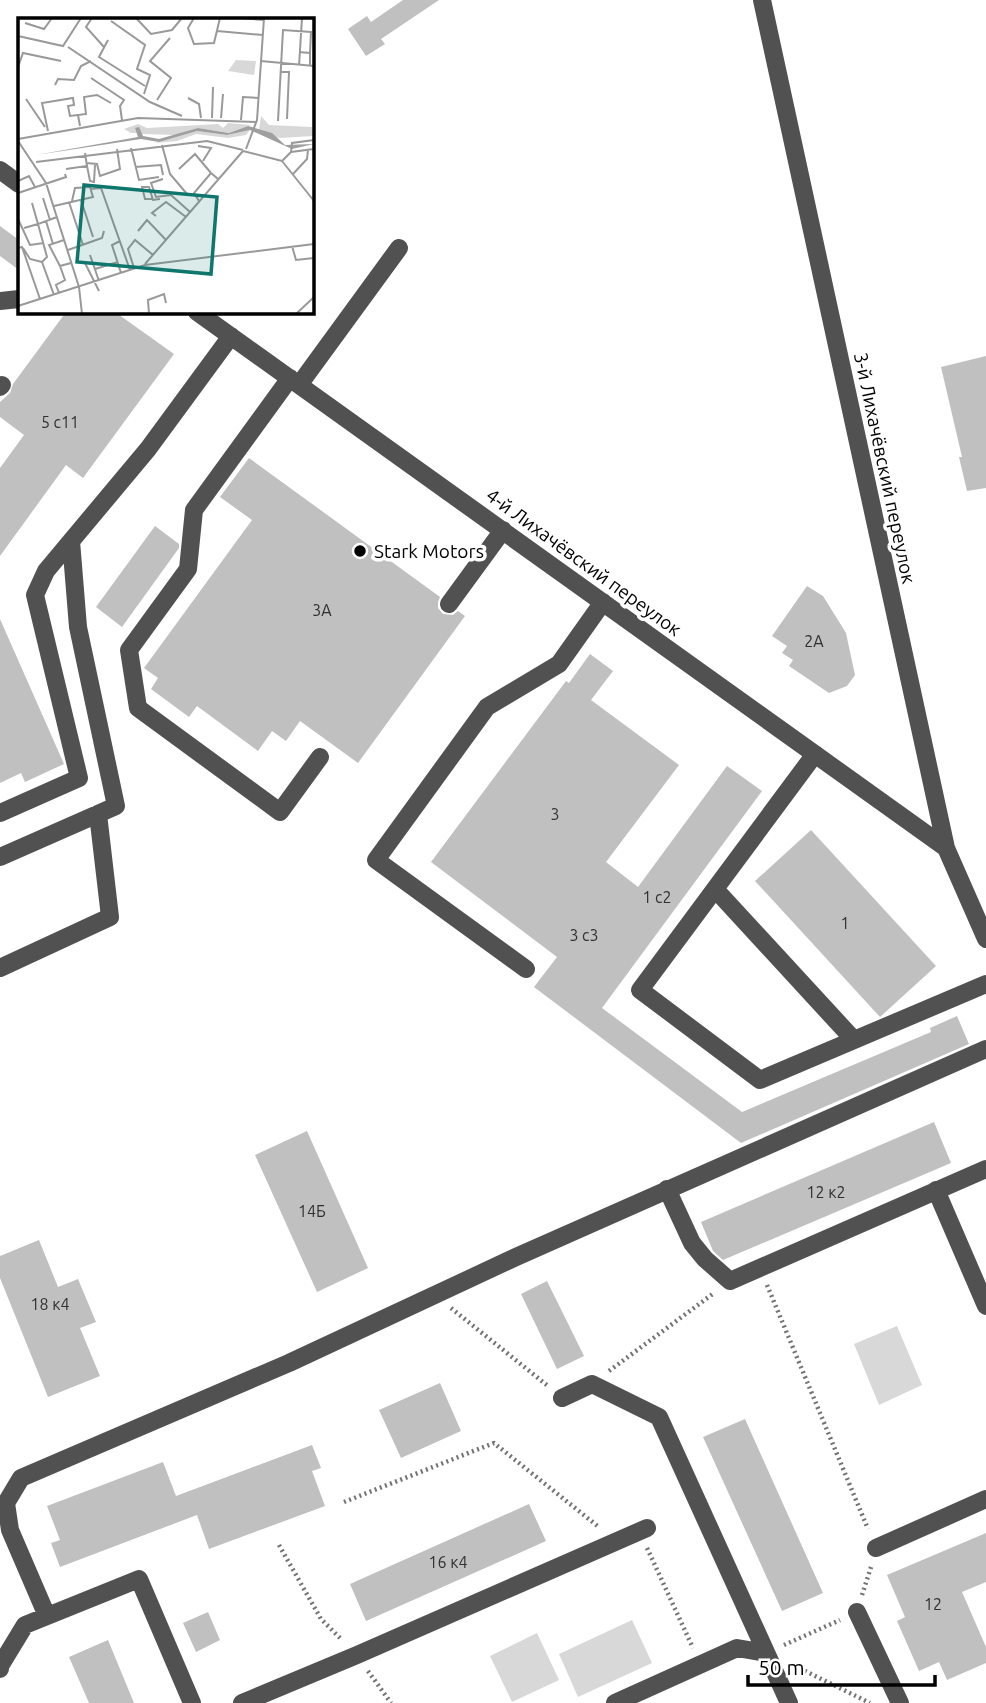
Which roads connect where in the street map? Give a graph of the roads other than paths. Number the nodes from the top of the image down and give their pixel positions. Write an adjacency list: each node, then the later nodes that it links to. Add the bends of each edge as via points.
1 (762, 0): 18 (street, 3-й Лихачёвский переулок)
2 (0, 170): 3 (street)
3 (18, 183)
4 (399, 248): 9 (street)
5 (18, 299): 6 (street)
6 (0, 302)
7 (198, 313): 8 (street, 4-й Лихачёвский переулок)
8 (231, 336): 9 (street, 4-й Лихачёвский переулок); 11 (street, via 148,449)
9 (295, 382): 10 (street, 4-й Лихачёвский переулок); 15 (street, via 194,510 188,569 129,650 138,708 280,812)
10 (503, 530): 12 (street, 4-й Лихачёвский переулок); 13 (street)
11 (71, 541): 16 (street, via 46,571 35,595 79,778); 17 (street, via 78,627 116,806)
12 (603, 602): 14 (street, 4-й Лихачёвский переулок); 23 (street, via 559,664 487,707 376,860)
13 (449, 604)
14 (815, 754): 18 (street, 4-й Лихачёвский переулок); 20 (street)
15 (320, 757)
16 (0, 813)
17 (99, 814): 19 (street); 22 (street, via 110,917)
18 (946, 848): 21 (street, 3-й Лихачёвский переулок)
19 (0, 857)
20 (715, 889): 25 (street); 25 (street, via 640,990 760,1080)
21 (986, 939)
22 (0, 968)
23 (526, 969)
24 (986, 984): 25 (street)
25 (854, 1040)
26 (986, 1049): 28 (street)
27 (986, 1169): 29 (street)
28 (667, 1189): 29 (street, via 691,1243 730,1281); 36 (street, via 289,1363 21,1478 6,1503 10,1531)
29 (936, 1190): 30 (street)
30 (986, 1306)
31 (562, 1398): 37 (street, via 592,1384 659,1417)
32 (986, 1499): 34 (street)
33 (643, 1530): 40 (street)
34 (876, 1548)
35 (857, 1612): 43 (street)
36 (47, 1616): 38 (street, via 25,1625); 39 (street, via 139,1579)
37 (766, 1653): 41 (street, via 737,1648); 42 (street)
38 (0, 1669)
39 (192, 1703)
40 (242, 1703)
41 (615, 1703)
42 (789, 1703)
43 (900, 1703)

